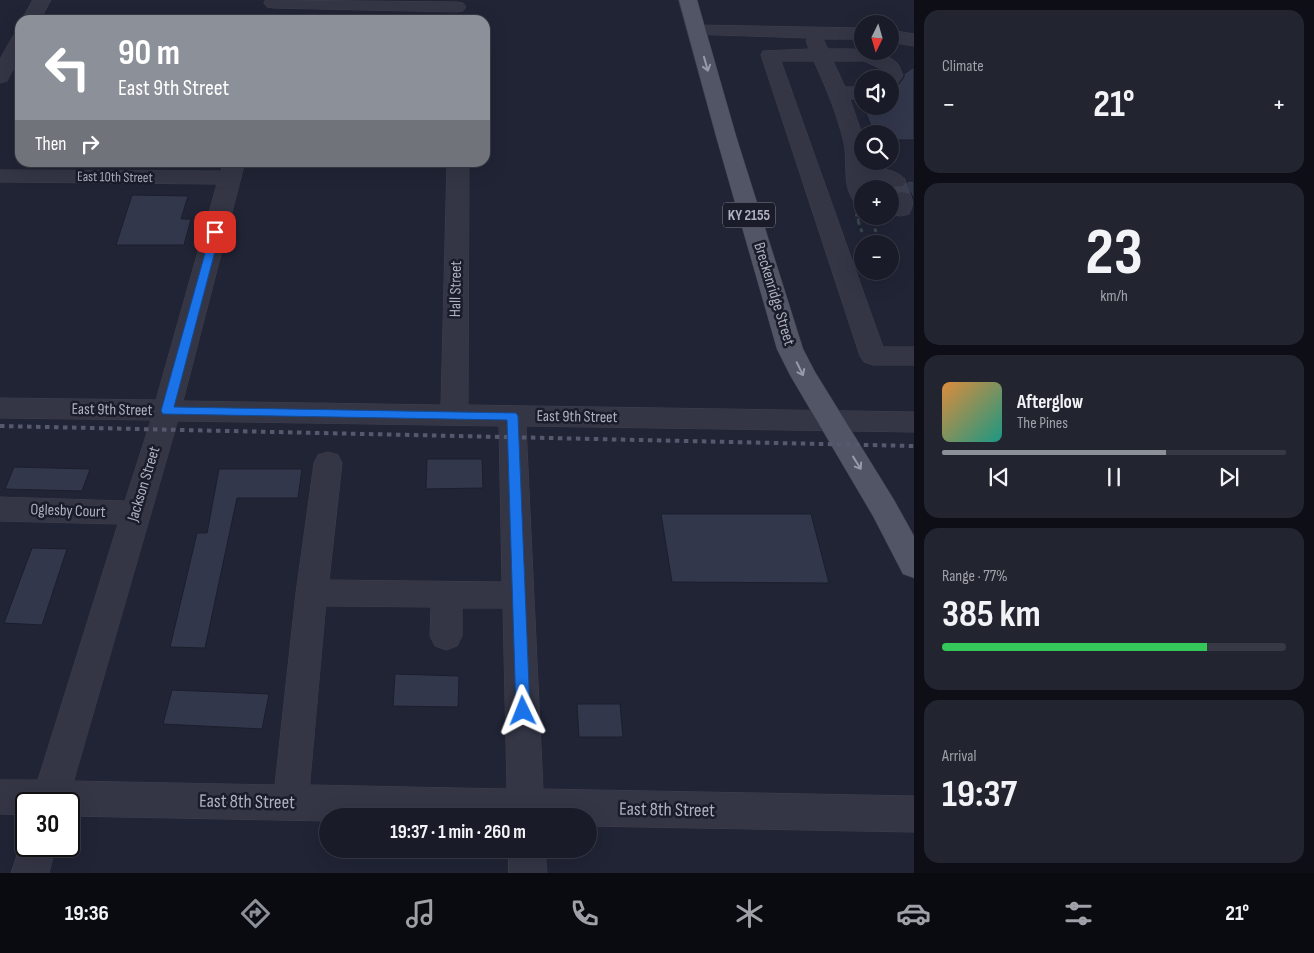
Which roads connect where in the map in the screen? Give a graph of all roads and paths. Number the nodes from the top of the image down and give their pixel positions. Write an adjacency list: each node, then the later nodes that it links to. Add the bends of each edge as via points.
1 (42, 0): 5 (street)
2 (688, 0): 6 (main road, Breckenridge Street / KY 2155)
3 (272, 8): 4 (street)
4 (457, 9)
5 (34, 15)
6 (696, 30): 7 (street); 32 (main road, Breckenridge Street / KY 2155, one-way to 32, via 783,330 803,375)
7 (812, 32): 8 (street); 12 (street)
8 (854, 34)
9 (899, 38): 10 (street)
10 (914, 40)
11 (15, 49): 14 (street)
12 (821, 55): 13 (street, via 872,56 890,66); 15 (street); 27 (street, via 770,55 873,356)
13 (891, 70)
14 (0, 77)
15 (836, 93): 16 (street); 17 (street)
16 (854, 94)
17 (854, 130)
18 (458, 167): 30 (street, Hall Street)
19 (232, 170): 20 (street, East 10th Street); 29 (street, Jackson Street)
20 (0, 176)
21 (862, 180): 22 (street, via 862,177 878,175)
22 (883, 180)
23 (861, 225): 25 (path)
24 (873, 225): 26 (path)
25 (862, 232)
26 (876, 232)
27 (914, 356)
28 (0, 408): 29 (street, East 9th Street)
29 (167, 411): 30 (street, East 9th Street); 36 (street, Jackson Street)
30 (454, 415): 31 (street, East 9th Street)
31 (512, 416): 32 (street, East 9th Street); 40 (street)
32 (831, 421): 33 (street, East 9th Street); 37 (main road, Breckenridge Street / KY 2155, one-way to 37)
33 (914, 422)
34 (328, 463): 38 (street)
35 (0, 509): 36 (street, Oglesby Court)
36 (135, 513): 42 (street, Jackson Street)
37 (914, 565)
38 (312, 592): 39 (street); 46 (street)
39 (447, 594): 40 (street); 41 (street)
40 (519, 595): 48 (street)
41 (446, 636)
42 (53, 792)
43 (0, 798): 44 (street, East 8th Street)
44 (15, 799)
45 (80, 801): 46 (street, East 8th Street)
46 (291, 802): 47 (street, East 8th Street)
47 (432, 808)
48 (526, 808)
49 (597, 812): 50 (street, East 8th Street)
50 (914, 814)
51 (35, 857): 53 (street)
52 (528, 858): 54 (street)
53 (30, 873)
54 (528, 873)

